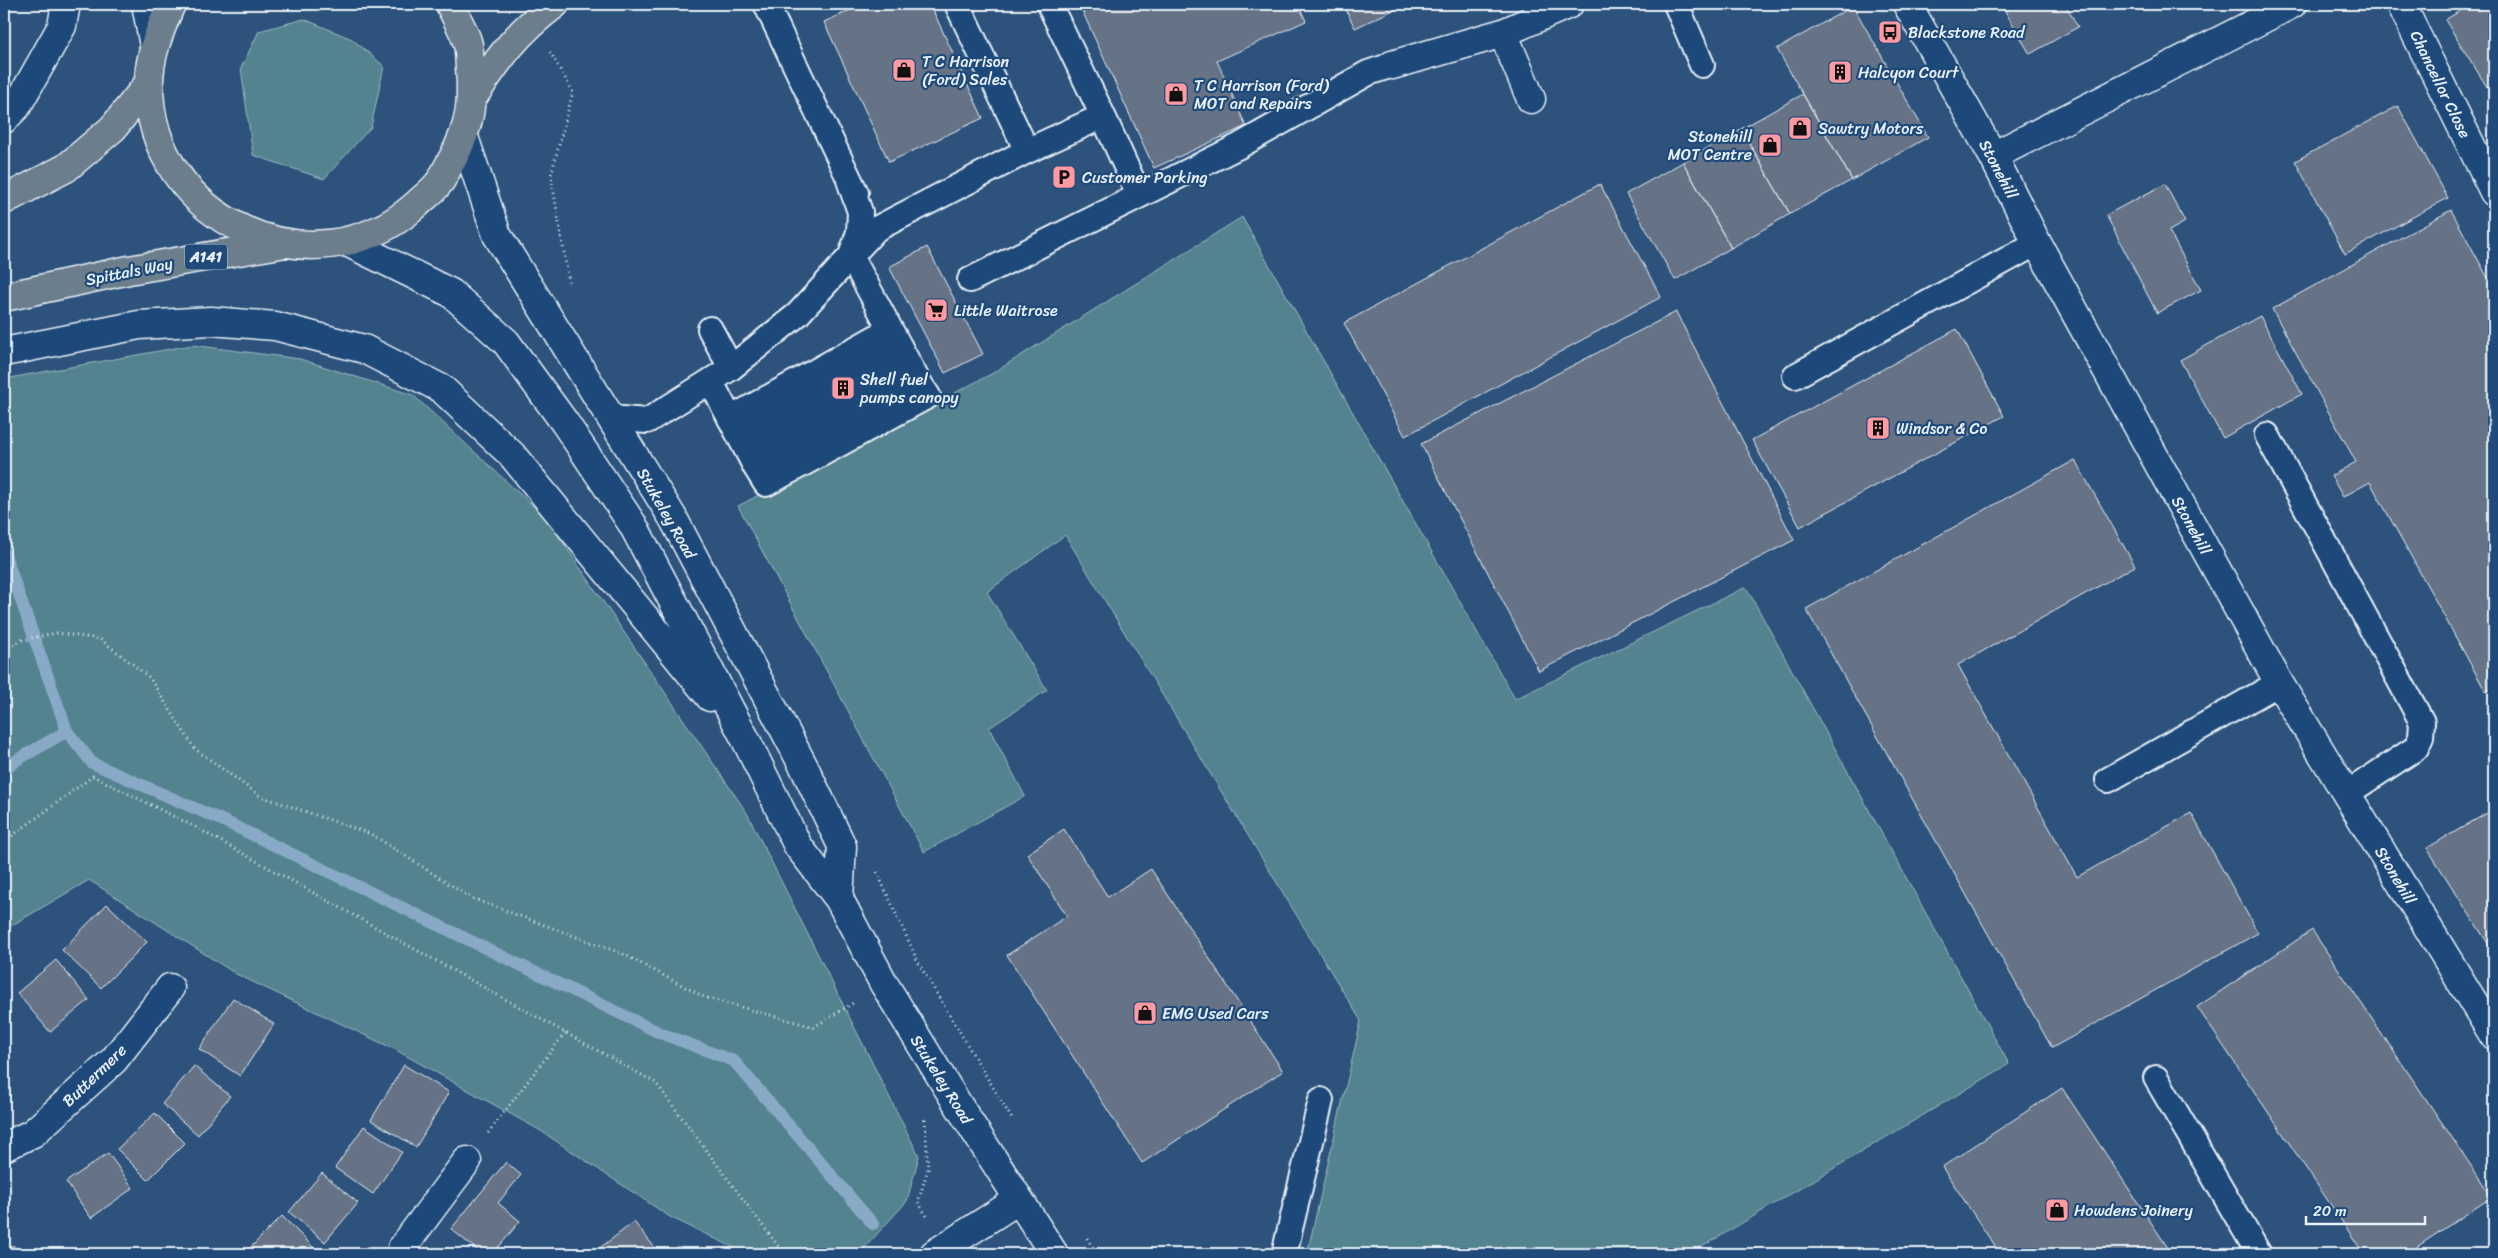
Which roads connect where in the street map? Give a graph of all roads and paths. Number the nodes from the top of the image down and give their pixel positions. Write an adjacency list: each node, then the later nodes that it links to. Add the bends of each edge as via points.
1 (66, 4): 23 (main road, via 62,26 17,106)
2 (146, 4): 15 (main road)
3 (171, 4): 15 (highway)
4 (450, 4): 20 (highway, via 468,42)
5 (555, 4): 20 (highway, via 532,20 505,49)
6 (766, 4): 27 (lane)
7 (957, 4): 25 (lane)
8 (1049, 4): 22 (lane)
9 (1569, 4): 14 (main road)
10 (1676, 4): 17 (lane)
11 (1907, 4): 26 (main road, Stonehill)
12 (2292, 4): 26 (main road)
13 (2401, 4): 28 (main road, Chancellor Close)
14 (1503, 33): 16 (main road); 21 (main road)
15 (154, 46): 18 (highway)
16 (1392, 65): 29 (lane, via 1368,73 1239,146)
17 (1702, 65)
18 (149, 84): 30 (highway, via 113,128 66,168); 34 (highway, via 155,128 174,170 191,191 203,205 241,230)
19 (573, 92): 37 (path, via 551,175)
20 (473, 97): 24 (highway)
21 (1531, 100)
22 (1102, 116): 25 (lane); 29 (lane)
23 (4, 119)
24 (464, 137): 32 (highway, via 438,185 397,221); 45 (main road, Stukeley Road, via 497,235)
25 (1027, 152): 31 (lane)
26 (1993, 156): 33 (main road, Stonehill)
27 (849, 180): 31 (lane); 35 (lane, via 860,212 859,232)
28 (2494, 192)
29 (1139, 194): 36 (lane)
30 (4, 200)
31 (876, 229): 35 (lane)
32 (347, 242): 34 (highway, via 315,246); 50 (main road, Stukeley Road, via 451,293 506,342 633,525)
33 (2036, 243): 43 (lane); 49 (main road, Stonehill)
34 (284, 244): 38 (highway, Spittals Way / A141, via 128,270)
35 (851, 256): 41 (lane); 42 (lane, via 798,314)
36 (970, 280)
37 (570, 292)
38 (4, 297)
39 (710, 329): 42 (lane)
40 (4, 352): 50 (main road, via 138,326 211,321 275,326 364,349 442,389 512,455)
41 (904, 355): 47 (lane); 47 (lane); 47 (lane, via 928,396 766,484)
42 (731, 368): 44 (lane)
43 (1795, 376)
44 (711, 382): 45 (lane, via 647,421); 47 (lane)
45 (610, 418): 55 (main road, Stukeley Road, via 673,518 842,846)
46 (2267, 435): 52 (lane, via 2422,722 2416,748)
47 (743, 444)
48 (4, 649): 57 (path, via 22,640 57,633 100,638 149,676 195,749 260,796 371,834 471,898 623,954 704,997 814,1027 857,1001)
49 (2278, 683): 51 (lane); 52 (main road, Stonehill)
50 (747, 742): 55 (main road, Stukeley Road, via 798,846)
51 (2108, 780)
52 (2346, 794): 59 (main road, Stonehill)
53 (4, 842): 58 (path, via 94,776 194,826)
54 (874, 865): 63 (path, via 919,964)
55 (839, 899): 66 (main road, Stukeley Road, via 884,984)
56 (170, 988): 64 (main road, Buttermere, via 114,1060 33,1133)
57 (862, 1009)
58 (565, 1033): 65 (path); 69 (path, via 656,1083)
59 (2494, 1036)
60 (2156, 1078): 72 (lane)
61 (1321, 1100): 71 (lane)
62 (925, 1118): 67 (path, via 928,1169 918,1202)
63 (1014, 1122)
64 (4, 1146)
65 (467, 1160): 68 (main road)
66 (1018, 1200): 67 (main road); 70 (main road, Stukeley Road)
67 (939, 1250)
68 (401, 1252)
69 (784, 1254)
70 (1054, 1254)
71 (1284, 1254)
72 (2259, 1254)

